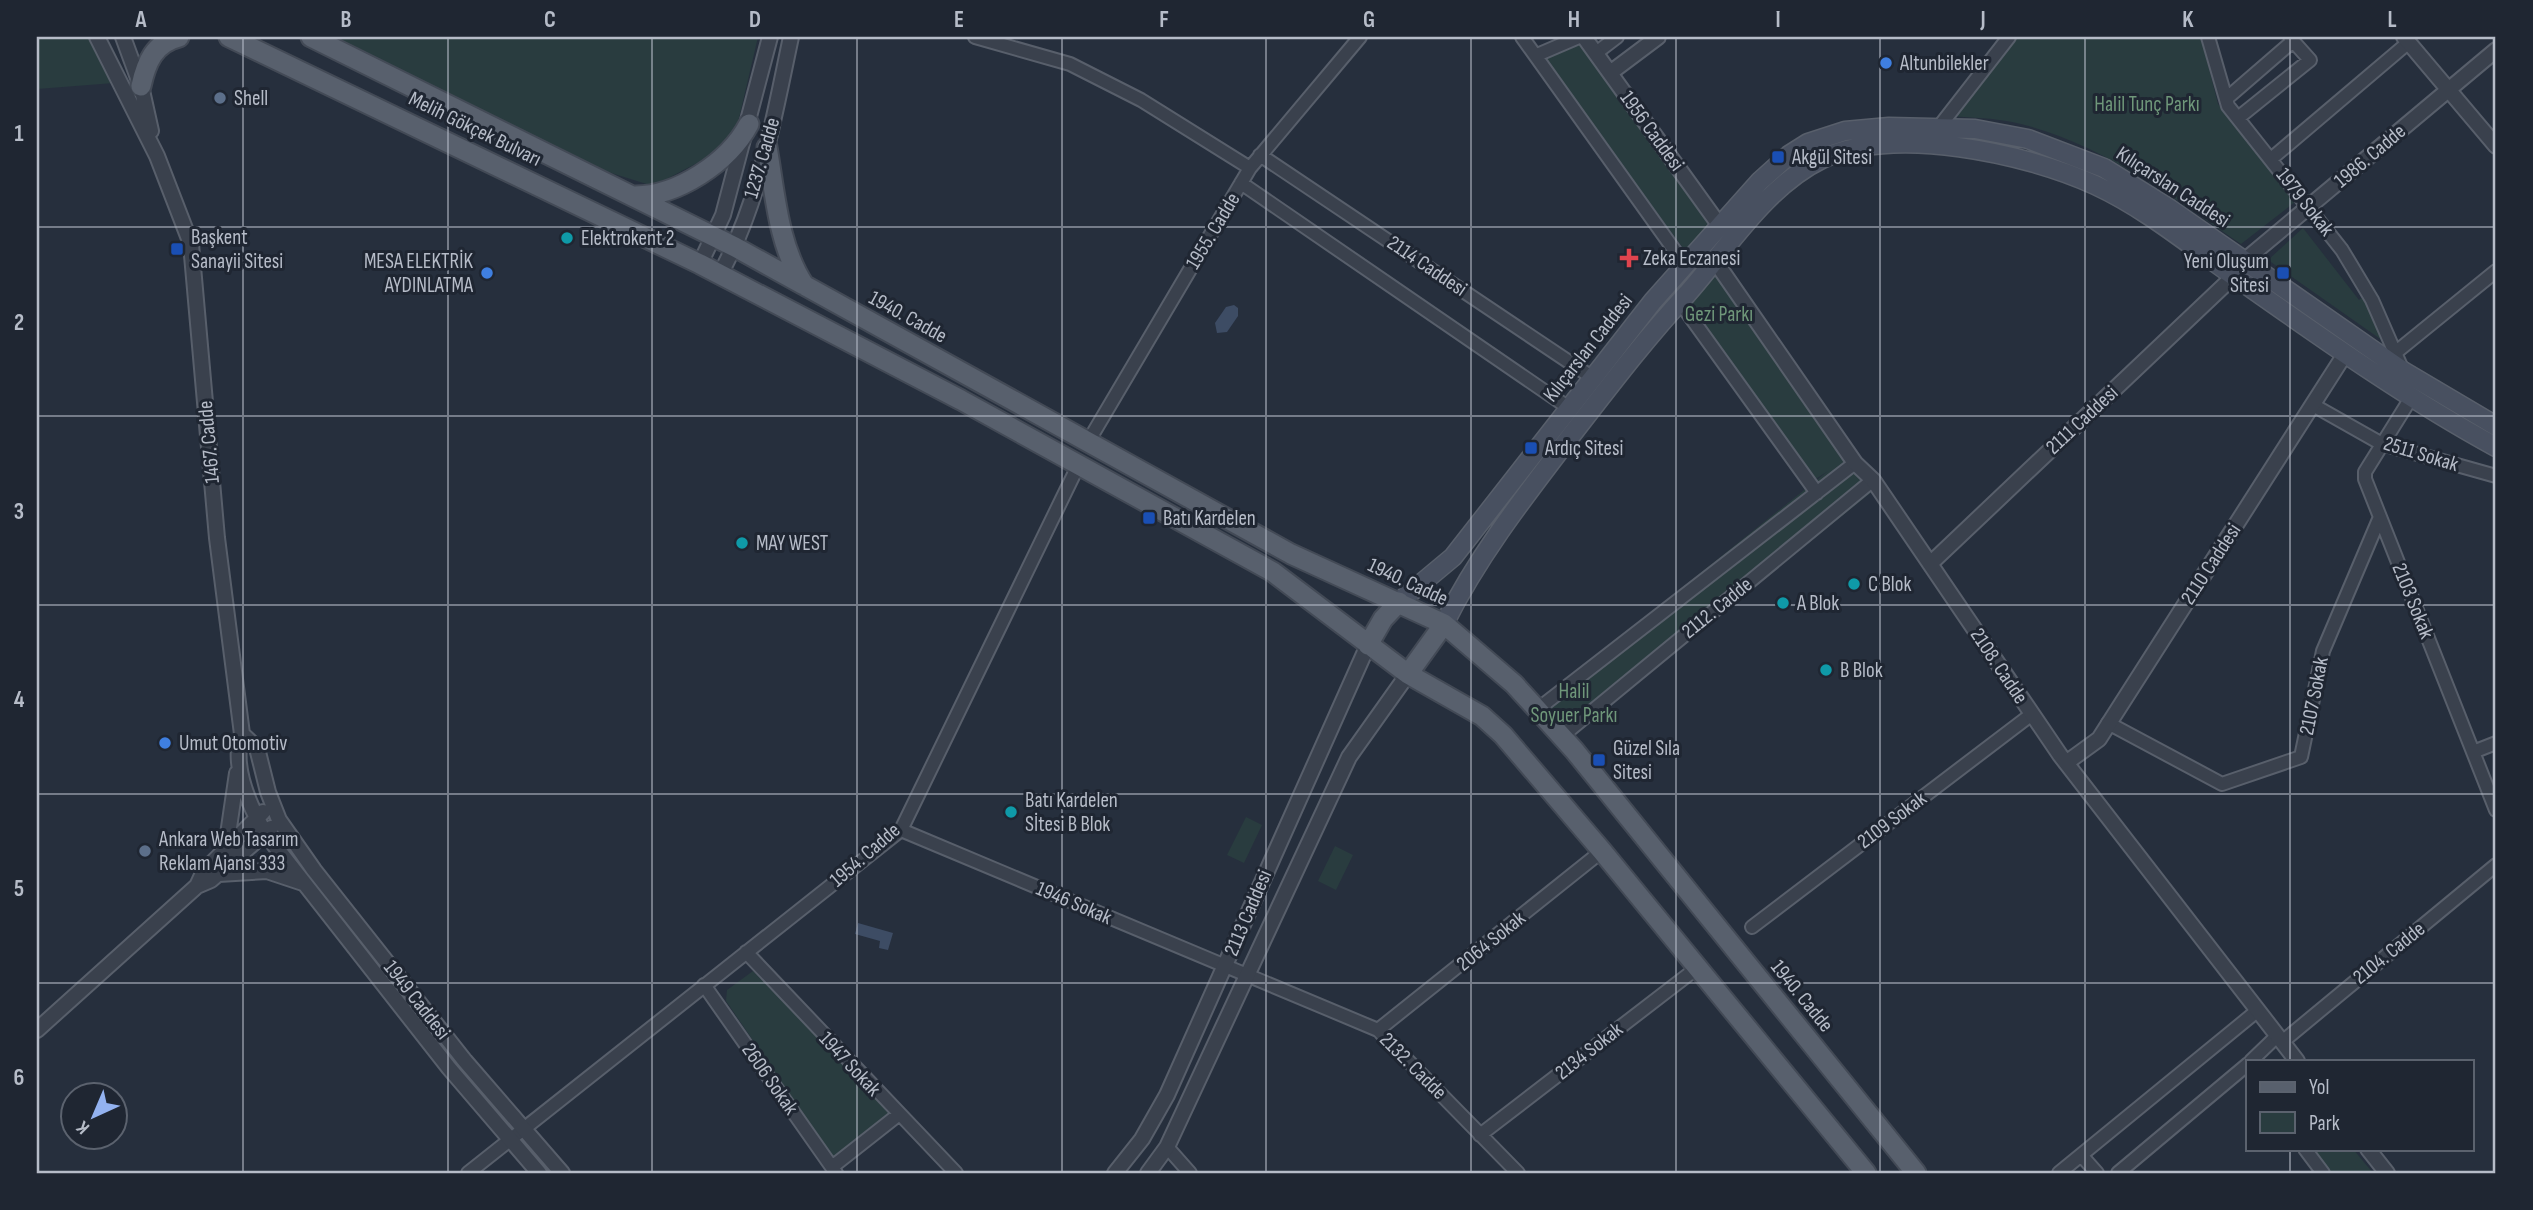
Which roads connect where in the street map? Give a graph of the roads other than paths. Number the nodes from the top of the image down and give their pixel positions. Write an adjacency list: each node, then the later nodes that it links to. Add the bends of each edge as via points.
1 (97, 37): 31 (street, 1467. Cadde)
2 (123, 37): 22 (street, 1467. Cadde)
3 (179, 37): 22 (main road, via 152,55)
4 (229, 37): 42 (main road, Melih Gökçek Bulvarı)
5 (311, 37): 35 (main road, Melih Gökçek Bulvarı)
6 (770, 37): 26 (street, 1237. Cadde)
7 (791, 37): 29 (street, 1237. Cadde)
8 (975, 37): 33 (street, via 1070,64 1140,100)
9 (1360, 37): 30 (street, 1955. Cadde)
10 (1522, 37): 20 (street)
11 (1581, 37): 19 (street, 1956 Caddesi); 20 (street)
12 (1617, 37): 19 (street)
13 (1658, 37): 21 (street)
14 (2009, 37): 27 (street)
15 (2208, 37): 24 (street, 1979 Sokak)
16 (2291, 39): 24 (street); 25 (street, via 2310,60)
17 (2406, 39): 23 (street); 32 (street)
18 (2496, 50): 23 (street, 1986. Cadde)
19 (1596, 53): 21 (street, 1956 Caddesi)
20 (1536, 55): 43 (street)
21 (1610, 73): 37 (street, 1956 Caddesi)
22 (141, 86): 31 (street, 1467. Cadde)
23 (2449, 90): 28 (street); 36 (street, 1986. Cadde)
24 (2226, 99): 25 (street, 1979 Sokak)
25 (2238, 118): 32 (street, 1979 Sokak)
26 (749, 124): 35 (main road, via 738,145 719,161 671,189); 38 (street, 1237. Cadde)
27 (1939, 127): 37 (main road, Kılıçarslan Caddesi, via 1861,128 1808,143 1760,181); 41 (main road, Kılıçarslan Caddesi, via 2015,136 2068,152 2134,185)
28 (2496, 146)
29 (767, 147): 39 (street, 1237. Cadde); 47 (main road, via 791,266)
30 (1260, 155): 33 (street, 1955. Cadde); 52 (street, 2114 Caddesi)
31 (157, 156): 74 (street, 1467. Cadde, via 191,244 217,538)
32 (2271, 159): 36 (street, 1979 Sokak)
33 (1250, 168): 34 (street, 1955. Cadde)
34 (1241, 183): 55 (street, 2114 Caddesi); 57 (street, 1955. Cadde)
35 (631, 196): 38 (main road, Melih Gökçek Bulvarı)
36 (2310, 206): 41 (street, 1986. Cadde); 49 (street, 1979 Sokak, via 2359,277)
37 (1720, 226): 43 (main road, Kılıçarslan Caddesi)
38 (713, 238): 39 (main road, 1940. Cadde); 42 (street, 1237. Cadde)
39 (735, 247): 45 (street, 1237. Cadde); 47 (main road, 1940. Cadde)
40 (1715, 261): 46 (main road, Kılıçarslan Caddesi, via 1775,195 1822,159 1861,149 1931,145 2017,158 2097,186); 48 (main road, Kılıçarslan Caddesi); 60 (street, 2108. Cadde)
41 (2244, 261): 46 (main road); 51 (main road, Kılıçarslan Caddesi)
42 (700, 264): 45 (main road)
43 (1685, 265): 52 (main road, Kılıçarslan Caddesi)
44 (2496, 271): 49 (street)
45 (720, 274): 61 (main road)
46 (2234, 276): 50 (main road, Kılıçarslan Caddesi); 66 (street, 2111 Caddesi)
47 (804, 286): 57 (main road, 1940. Cadde)
48 (1679, 302): 64 (street); 68 (main road, Kılıçarslan Caddesi, via 1508,517)
49 (2395, 353): 51 (street, 1979 Sokak)
50 (2345, 354): 53 (main road, Kılıçarslan Caddesi); 54 (street, 2110 Caddesi)
51 (2403, 371): 56 (main road, Kılıçarslan Caddesi)
52 (1593, 378): 55 (main road, Kılıçarslan Caddesi)
53 (2411, 398): 58 (street, 2103 Sokak); 59 (main road, Kılıçarslan Caddesi)
54 (2313, 405): 58 (street, 2511 Sokak); 73 (street, 2110 Caddesi)
55 (1569, 408): 67 (main road, Kılıçarslan Caddesi, via 1453,557)
56 (2496, 426)
57 (1088, 442): 67 (main road, 1940. Cadde, via 1291,554)
58 (2382, 444): 62 (street, 2511 Sokak); 65 (street, 2103 Sokak, via 2364,475)
59 (2496, 447)
60 (1855, 463): 63 (street, 2108. Cadde); 64 (street, 2112. Cadde)
61 (1077, 466): 69 (main road, via 1273,572); 84 (street, 1954. Cadde)
62 (2496, 476)
63 (1873, 480): 66 (street, 2108. Cadde); 75 (street, 2112. Cadde)
64 (1817, 492): 71 (street, 2112. Cadde)
65 (2380, 517): 73 (street, 2107 Sokak, via 2323,651 2301,757 2222,785); 77 (street, 2103 Sokak)
66 (1930, 564): 72 (street, 2108. Cadde)
67 (1399, 602): 68 (main road, 1940. Cadde); 69 (main road)
68 (1444, 624): 70 (main road); 71 (main road, 1940. Cadde)
69 (1368, 645): 70 (main road); 94 (street, 2113 Caddesi)
70 (1408, 674): 87 (main road, via 1456,699 1503,735); 96 (street, 2113 Caddesi, via 1349,757)
71 (1538, 709): 75 (main road, 1940. Cadde)
72 (2032, 714): 78 (street, 2108. Cadde); 92 (street, 2109 Sokak)
73 (2108, 723): 78 (street, 2110 Caddesi, via 2097,741)
74 (242, 734): 79 (street, 1467. Cadde); 80 (street, 1467. Cadde, via 257,748)
75 (1562, 736): 122 (main road, 1940. Cadde)
76 (2496, 743): 77 (street)
77 (2473, 752): 81 (street, 2103 Sokak)
78 (2066, 763): 98 (street, 2108. Cadde)
79 (238, 764): 82 (street, 1467. Cadde); 86 (street)
80 (273, 804): 82 (street); 83 (street, 1467. Cadde)
81 (2496, 810)
82 (257, 818): 85 (street, 1467. Cadde); 86 (street)
83 (279, 820): 85 (street); 106 (street, 1949 Caddesi)
84 (901, 830): 93 (street, 1954. Cadde); 94 (street, 1946 Sokak)
85 (265, 833): 89 (street); 90 (street, 1949 Caddesi)
86 (226, 848): 91 (street, via 204,870)
87 (1602, 852): 95 (main road); 100 (street, 2064 Sokak)
88 (2496, 865): 101 (street, 2104. Cadde)
89 (219, 874): 90 (street, via 267,871); 91 (street)
90 (306, 884): 106 (street, 1949 Caddesi, via 449,1068)
91 (197, 886): 99 (street)
92 (1752, 927)
93 (746, 952): 97 (street, 1954. Cadde); 105 (street, 1947 Sokak)
94 (1224, 966): 96 (street, 1946 Sokak); 117 (street, 2113 Caddesi, via 1167,1095 1142,1139)
95 (1698, 968): 107 (street, 2134 Sokak); 121 (main road)
96 (1248, 976): 100 (street, 2132. Cadde); 108 (street, 2113 Caddesi)
97 (704, 985): 106 (street, 1954. Cadde); 112 (street, 2606 Sokak)
98 (2257, 1011): 101 (street, 2108. Cadde); 111 (street)
99 (37, 1030)
100 (1378, 1030): 107 (street, 2132. Cadde)
101 (2279, 1039): 102 (street, 2104. Cadde); 103 (street, 2108. Cadde)
102 (2255, 1060)
103 (2296, 1060)
104 (2246, 1068): 125 (street, 2104. Cadde)
105 (898, 1115): 112 (street); 116 (street, 1947 Sokak)
106 (517, 1134): 113 (street, 1954. Cadde); 114 (street, 1949 Caddesi); 115 (street, 1949 Caddesi)
107 (1480, 1135): 120 (street, 2132. Cadde)
108 (1167, 1147): 118 (street, 2113 Caddesi); 119 (street)
109 (2306, 1150): 126 (street)
110 (2369, 1150): 127 (street)
111 (2081, 1155): 123 (street); 124 (street)
112 (834, 1170)
113 (468, 1173)
114 (539, 1173)
115 (562, 1173)
116 (956, 1173)
117 (1115, 1173)
118 (1147, 1173)
119 (1190, 1173)
120 (1518, 1173)
121 (1866, 1173)
122 (1916, 1173)
123 (2059, 1173)
124 (2097, 1173)
125 (2118, 1173)
126 (2323, 1173)
127 (2387, 1173)

